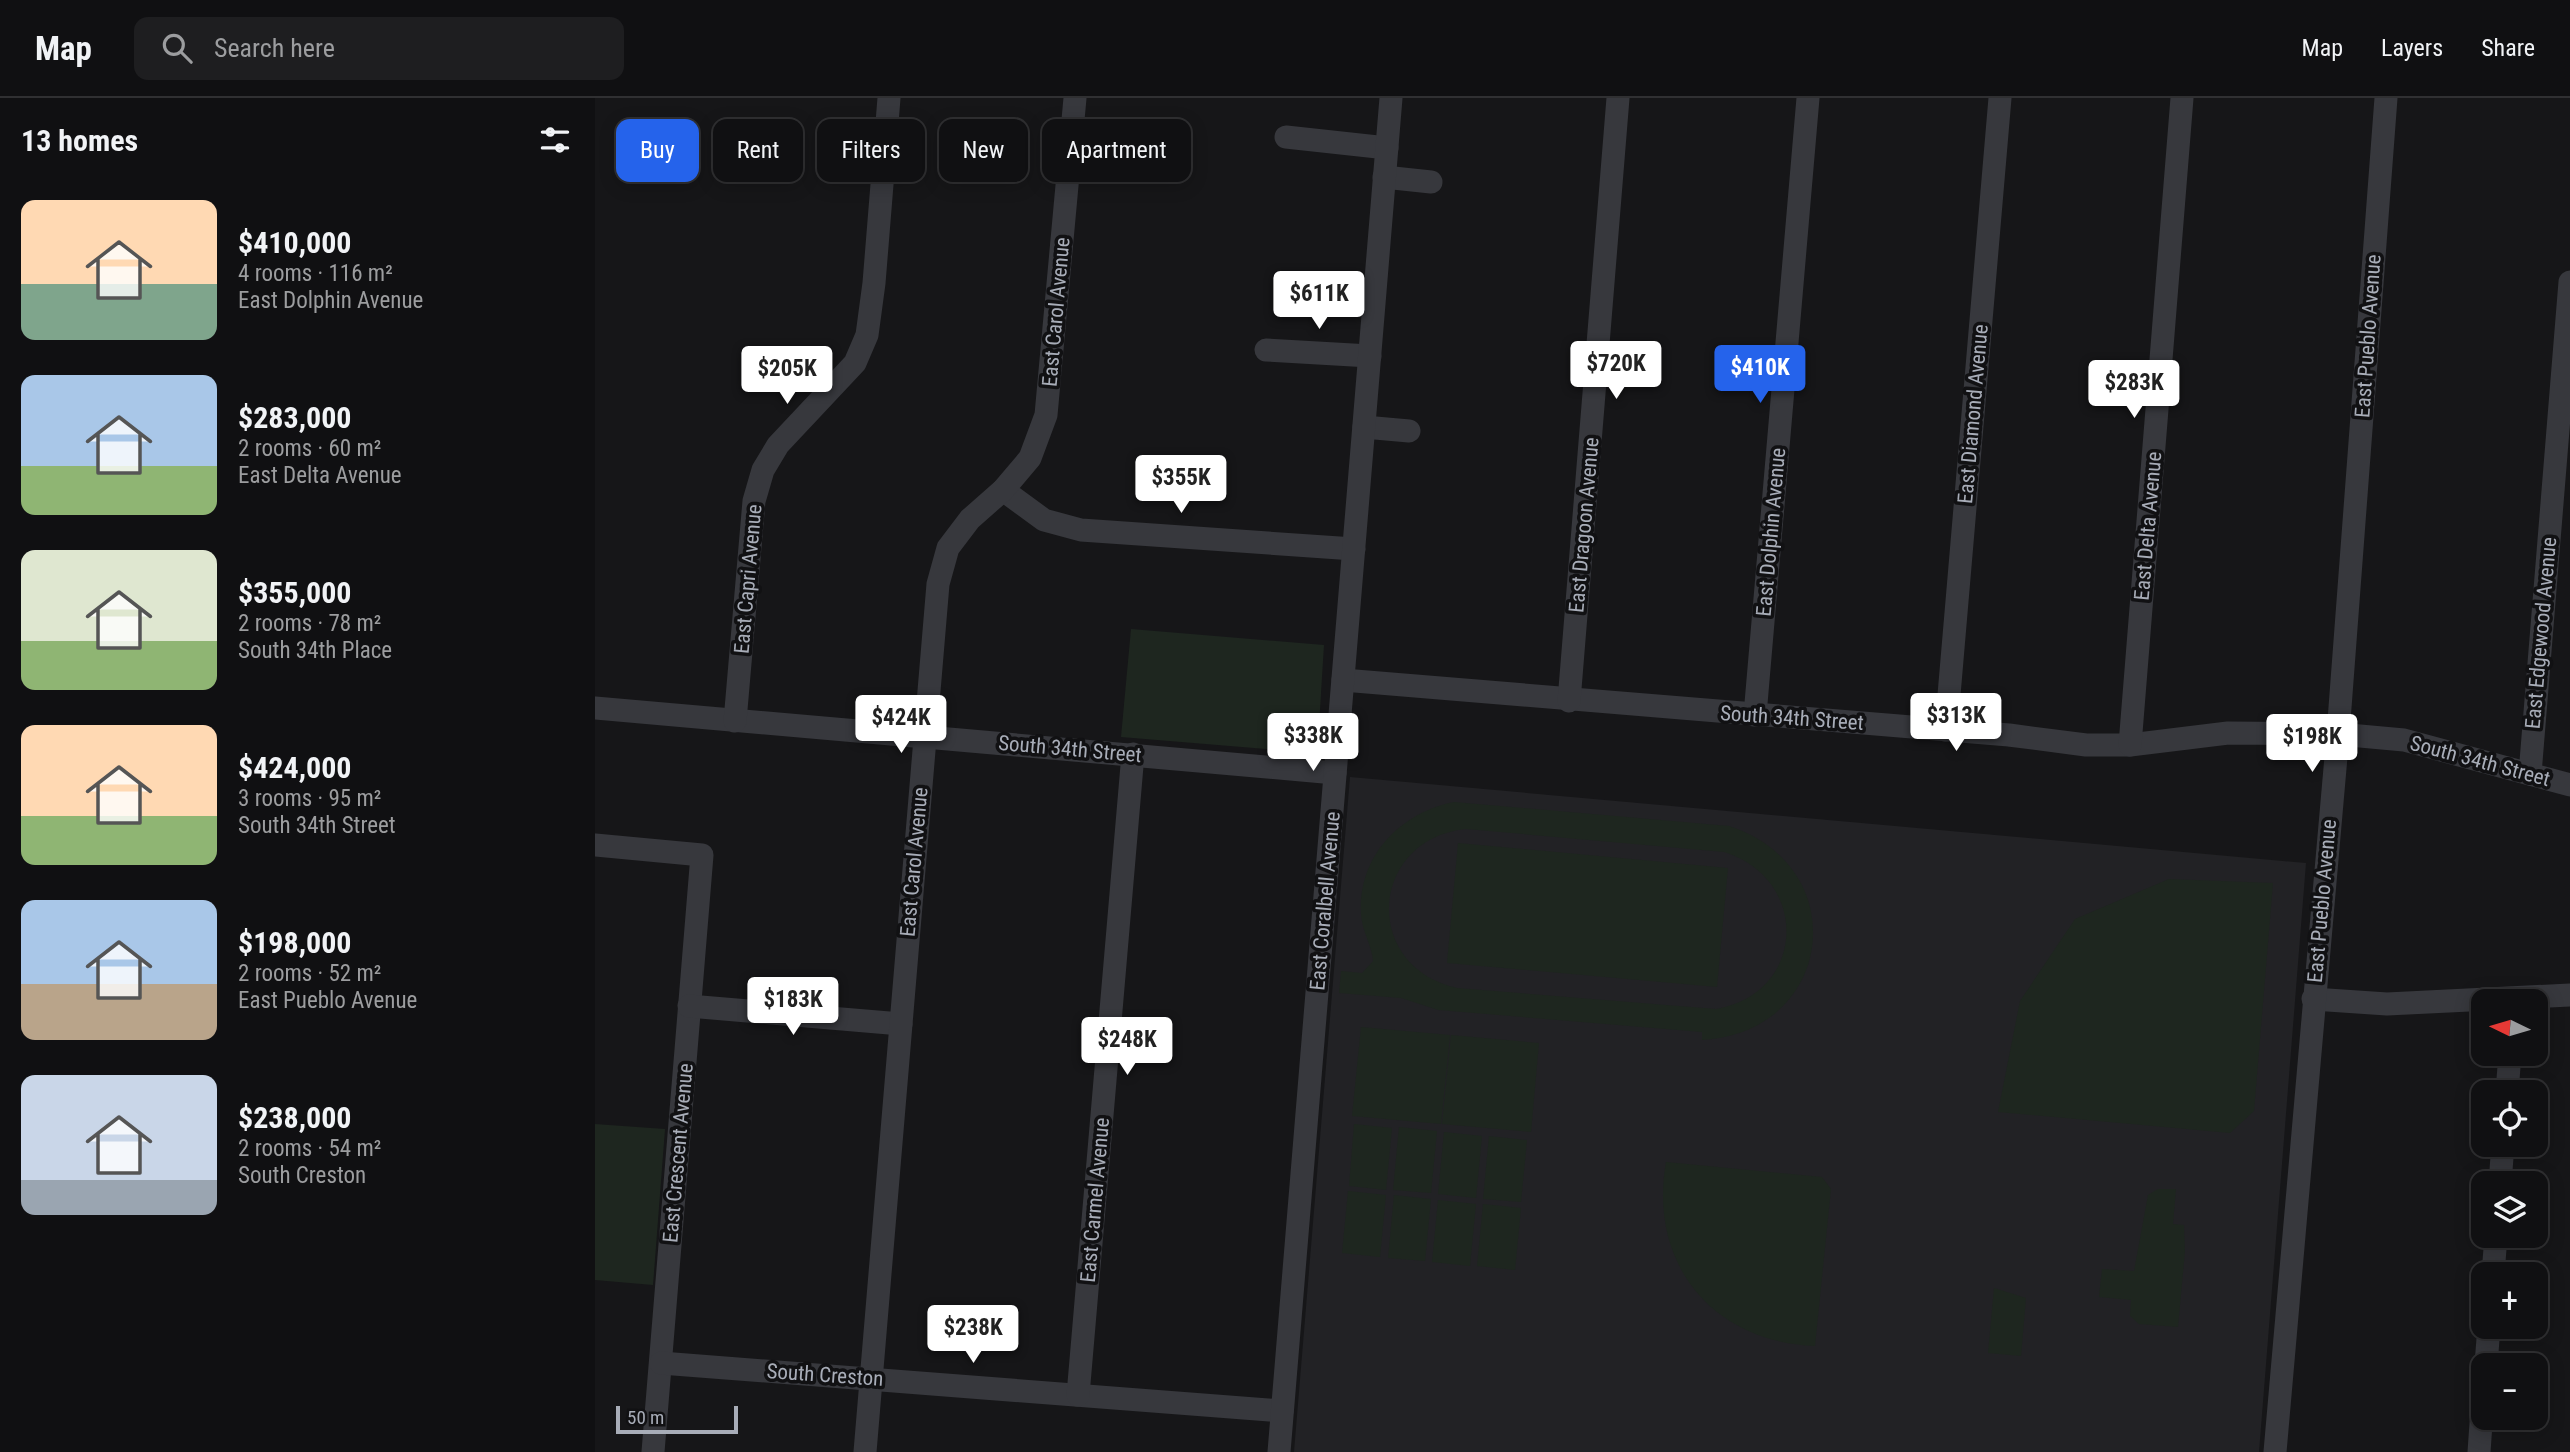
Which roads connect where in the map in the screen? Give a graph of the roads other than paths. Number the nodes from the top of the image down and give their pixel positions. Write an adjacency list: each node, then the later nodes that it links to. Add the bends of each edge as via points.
1 (889, 98): 24 (street, East Capri Avenue, via 867,335 855,363 778,445 763,470 754,501)
2 (1075, 98): 18 (street, East Carol Avenue, via 1047,415 1030,458)
3 (1391, 98): 10 (street, East Coralbell Avenue)
4 (1618, 98): 21 (street, East Dragoon Avenue)
5 (1808, 98): 23 (street, East Dolphin Avenue)
6 (2000, 98): 25 (street, East Diamond Avenue)
7 (2182, 98): 28 (street, East Delta Avenue)
8 (2386, 98): 26 (street, East Pueblo Avenue)
9 (1286, 137): 10 (street)
10 (1387, 148): 11 (street, East Coralbell Avenue)
11 (1384, 177): 12 (street); 15 (street, East Coralbell Avenue)
12 (1431, 182)
13 (2570, 282): 31 (street, East Edgewood Avenue)
14 (1266, 350): 15 (street)
15 (1370, 356): 16 (street, East Coralbell Avenue)
16 (1364, 427): 17 (street); 19 (street, East Coralbell Avenue)
17 (1409, 431)
18 (1003, 490): 19 (street, via 1044,520 1081,530); 27 (street, East Carol Avenue, via 969,519 948,548 938,584)
19 (1354, 549): 20 (street, East Coralbell Avenue)
20 (1343, 680): 21 (street, South 34th Street); 30 (street, East Coralbell Avenue)
21 (1569, 701): 23 (street, South 34th Street)
22 (595, 708): 24 (street, South 34th Street)
23 (1755, 715): 25 (street, South 34th Street)
24 (735, 721): 27 (street, South 34th Street)
25 (1946, 730): 28 (street, South 34th Street, via 2086,745)
26 (2337, 734): 28 (street, South 34th Street, via 2228,733); 31 (street, South 34th Street, via 2404,740); 36 (street, East Pueblo Avenue)
27 (925, 736): 29 (street, South 34th Street); 39 (street, East Carol Avenue)
28 (2130, 745)
29 (1133, 754): 30 (street, South 34th Street); 42 (street, East Carmel Avenue)
30 (1335, 773): 43 (street, East Coralbell Avenue)
31 (2530, 774): 32 (street, South 34th Street)
32 (2570, 785)
33 (595, 845): 38 (street, East Crescent Avenue, via 702,855)
34 (2570, 995): 35 (street)
35 (2548, 996)
36 (2313, 999): 37 (street, via 2387,1003); 48 (street, East Pueblo Avenue)
37 (2471, 1000)
38 (689, 1006): 39 (street); 40 (street, East Crescent Avenue)
39 (901, 1024): 41 (street, East Carol Avenue)
40 (661, 1363): 41 (street, South Creston); 45 (street, East Crescent Avenue)
41 (871, 1379): 42 (street, South Creston); 46 (street, East Carol Avenue)
42 (1078, 1395): 43 (street, South Creston)
43 (1282, 1411): 47 (street, East Coralbell Avenue)
44 (2481, 1430): 49 (street)
45 (653, 1452)
46 (865, 1452)
47 (1279, 1452)
48 (2275, 1452)
49 (2479, 1452)

